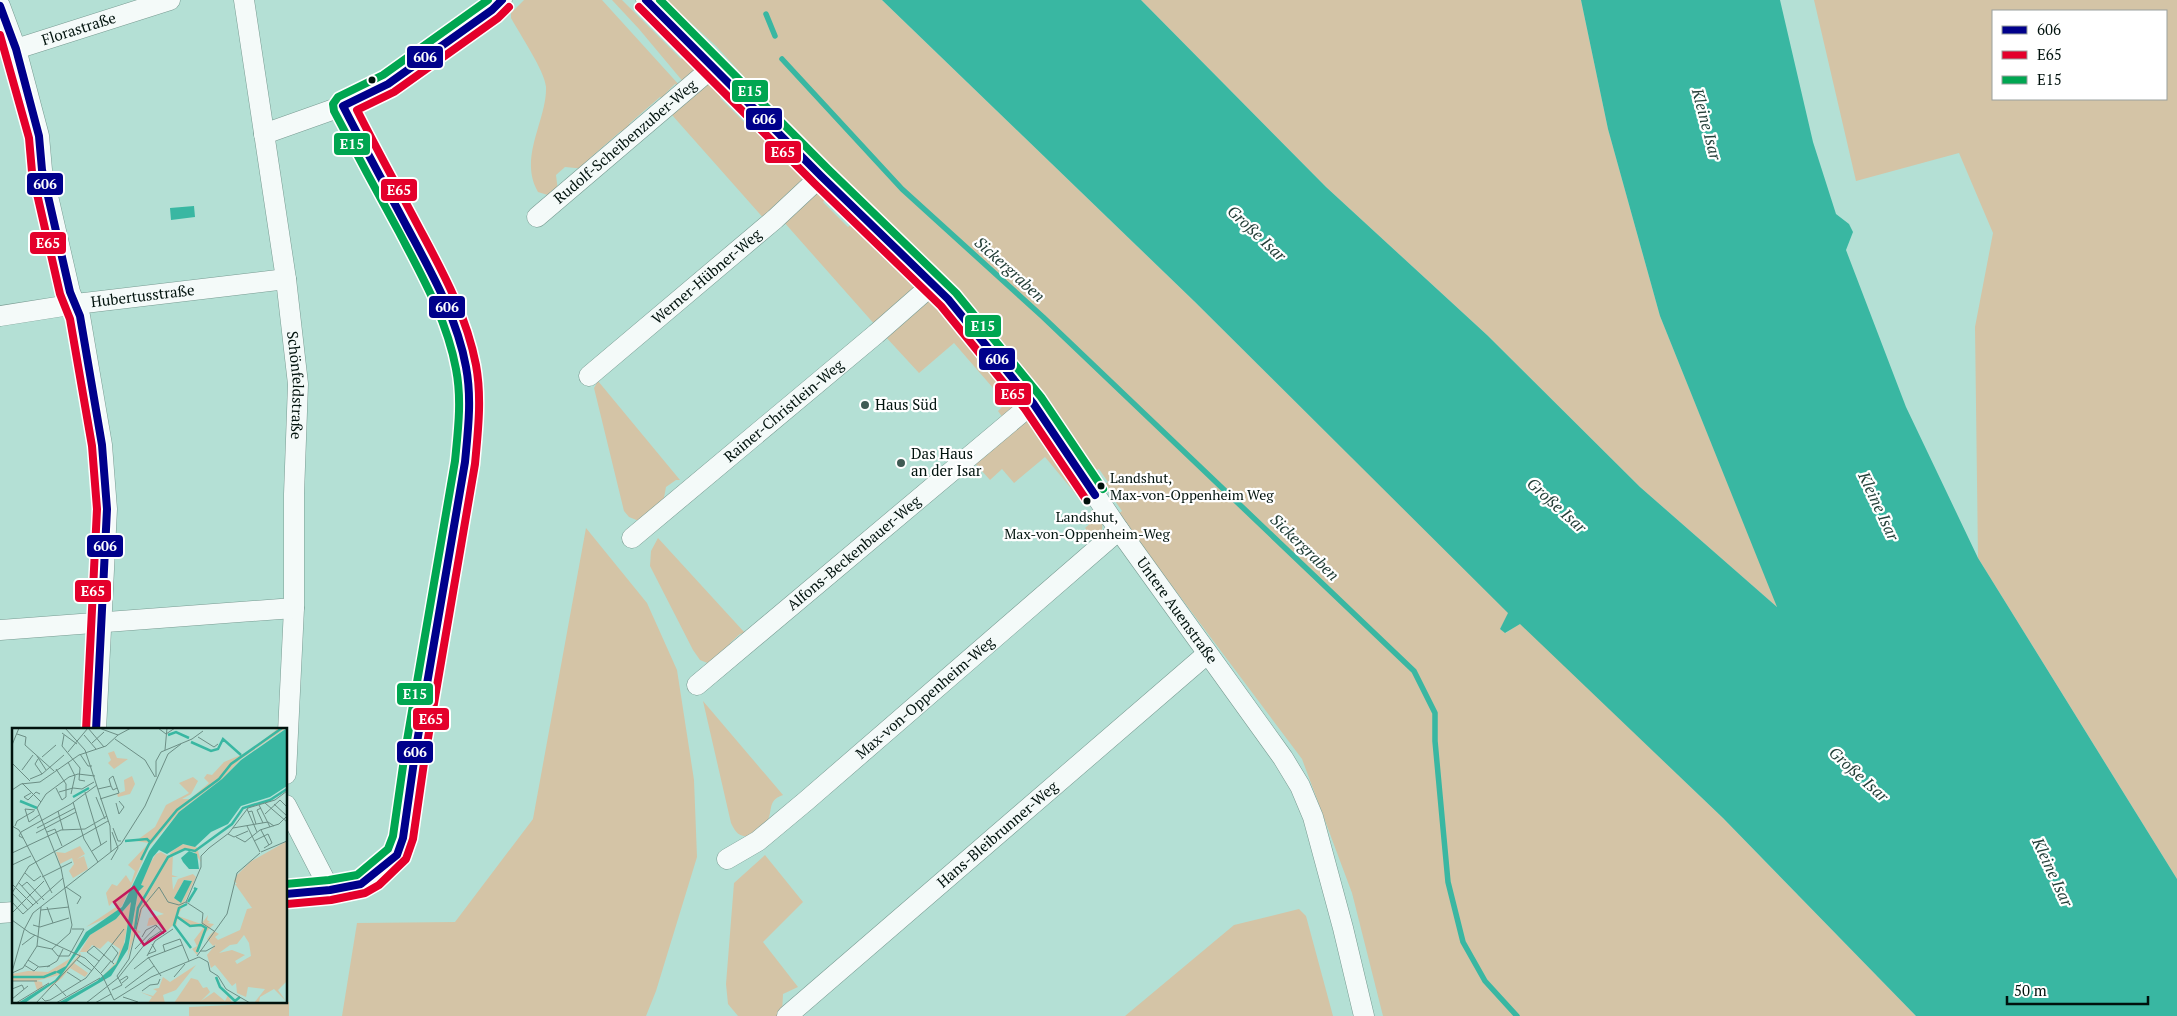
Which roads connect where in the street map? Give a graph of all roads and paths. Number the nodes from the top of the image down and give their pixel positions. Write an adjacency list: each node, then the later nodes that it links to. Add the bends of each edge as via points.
1 (170, 0): 6 (street, Florastraße)
2 (244, 0): 9 (street, Schönfeldstraße)
3 (502, 0): 8 (street, via 388,84)
4 (646, 0): 7 (street, Untere Auenstraße)
5 (0, 6): 6 (street)
6 (16, 49): 14 (street, via 39,136 42,170 68,283)
7 (713, 67): 10 (street, Untere Auenstraße); 11 (street, Rudolf-Scheibenzuber-Weg)
8 (343, 106): 9 (street); 29 (street, via 444,302 460,340 470,397 465,462 403,838 397,855 372,877 362,884)
9 (264, 134): 12 (street, Schönfeldstraße)
10 (821, 176): 13 (street, Untere Auenstraße); 16 (street, Werner-Hübner-Weg, via 775,219)
11 (537, 217)
12 (286, 279): 14 (street, Hubertusstraße); 20 (street, Schönfeldstraße, via 298,384)
13 (933, 284): 17 (street, Untere Auenstraße, via 980,335); 19 (street, Rainer-Christlein-Weg)
14 (76, 304): 15 (street, Hubertusstraße); 21 (street, via 106,474)
15 (0, 316)
16 (589, 376)
17 (1033, 403): 18 (street, Untere Auenstraße); 24 (street, Alfons-Beckenbauer-Weg)
18 (1119, 530): 23 (street, Untere Auenstraße); 28 (street, Max-von-Oppenheim-Weg, via 806,801 758,841)
19 (632, 538)
20 (294, 608): 21 (street); 26 (street, Schönfeldstraße)
21 (103, 622): 22 (street); 25 (street)
22 (0, 630)
23 (1207, 654): 31 (street, Hans-Bleibrunner-Weg); 32 (street, Untere Auenstraße, via 1300,786 1318,836)
24 (697, 685)
25 (96, 728)
26 (288, 732)
27 (288, 809): 29 (street)
28 (727, 859)
29 (330, 890): 30 (street)
30 (288, 894)
31 (787, 1016)
32 (1364, 1016)

